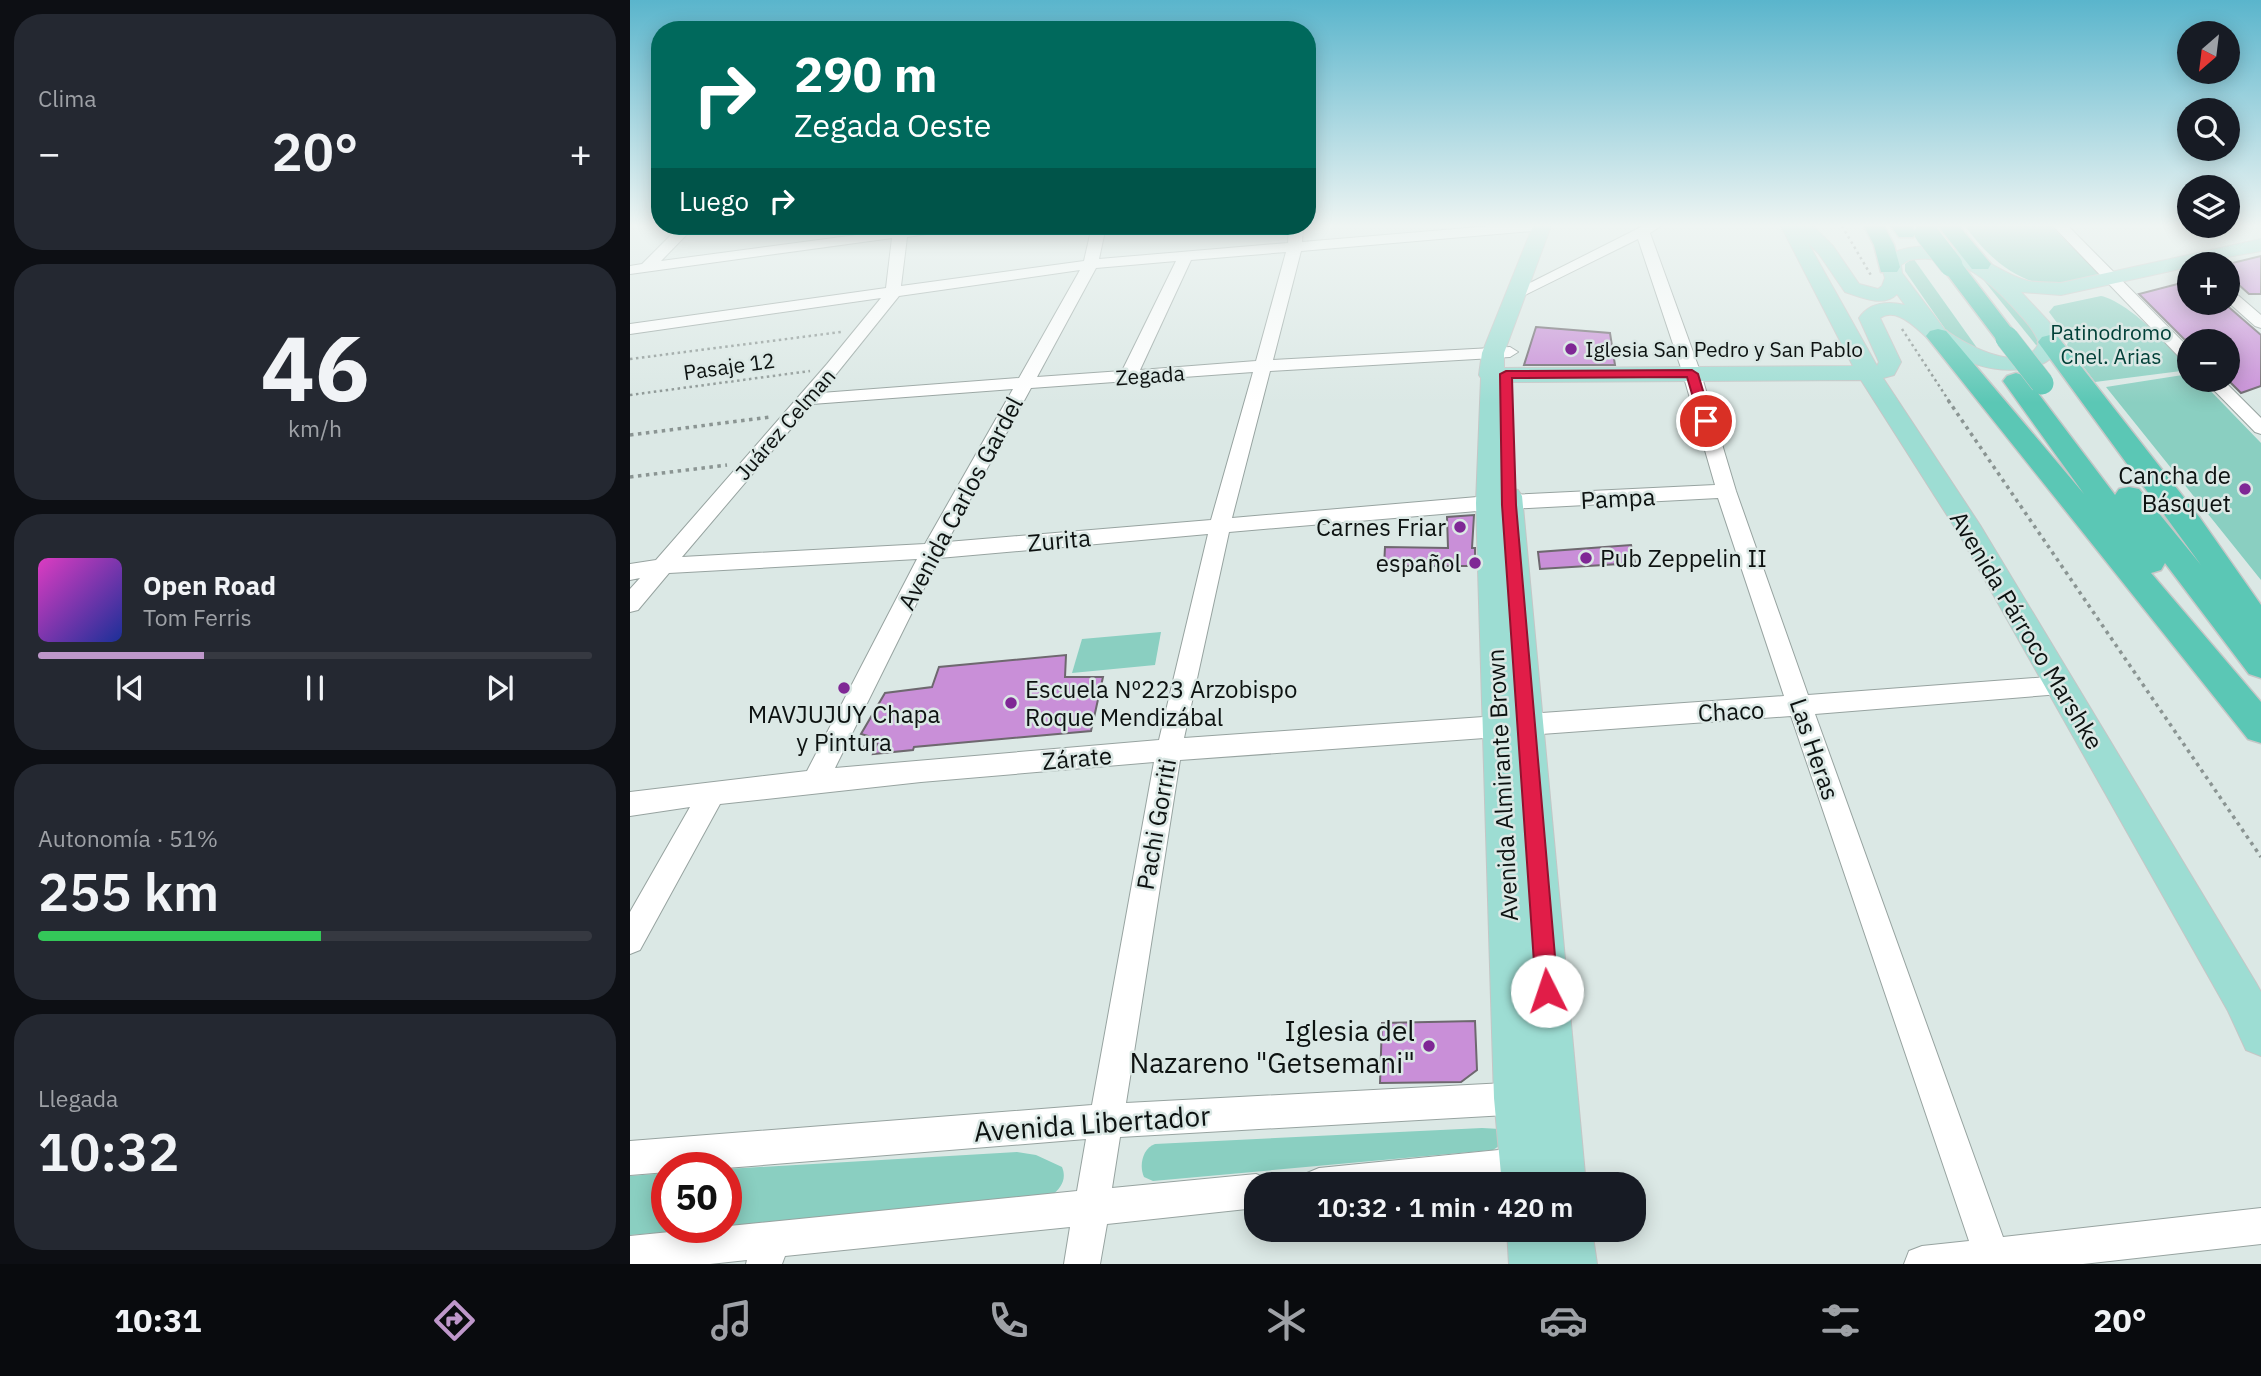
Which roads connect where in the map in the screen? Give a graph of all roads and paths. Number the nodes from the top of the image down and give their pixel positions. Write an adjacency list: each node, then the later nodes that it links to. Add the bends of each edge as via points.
1 (894, 285): 22 (street)
2 (948, 285): 22 (street)
3 (1079, 285): 39 (street, Avenida Carlos Gardel)
4 (1172, 285): 37 (street)
5 (1283, 285): 33 (street, Pachi Gorriti)
6 (1526, 285): 21 (main road, Avenida Almirante Brown)
7 (1527, 285): 21 (main road, Avenida Almirante Brown)
8 (1533, 285): 21 (street)
9 (1665, 285): 36 (street, Las Heras)
10 (1821, 285): 35 (main road, Avenida Párroco Marshke)
11 (1850, 285): 23 (main road)
12 (1876, 285): 23 (path)
13 (1892, 285): 23 (main road)
14 (1902, 285): 29 (main road)
15 (1955, 285): 38 (highway, bridge)
16 (2004, 285): 28 (main road)
17 (2022, 285): 18 (main road, via 2045,290)
18 (2089, 285)
19 (2100, 285): 28 (main road, via 2040,303 2036,307)
20 (2117, 285): 30 (street)
21 (1525, 289): 32 (main road, Avenida Almirante Brown)
22 (893, 293): 26 (street); 27 (street, Juárez Celman)
23 (1886, 302): 29 (main road); 35 (main road, via 1870,318 1890,365 1882,372); 68 (path, via 1988,461)
24 (2240, 305): 25 (street)
25 (2261, 323)
26 (630, 329)
27 (864, 329): 31 (path); 34 (street, Juárez Celman)
28 (2044, 332): 29 (main road, via 2046,353 2003,363 1966,353); 57 (highway, via 2189,525)
29 (1938, 335): 63 (highway)
30 (2177, 345)
31 (630, 359)
32 (1500, 364): 33 (street, Zegada); 36 (main road); 51 (main road, Avenida Almirante Brown)
33 (1262, 366): 37 (street, Zegada); 52 (street, Pachi Gorriti)
34 (833, 368): 41 (path, Pasaje 12); 42 (street, Juárez Celman)
35 (1868, 373): 36 (main road); 59 (main road, Avenida Párroco Marshke, via 1971,531)
36 (1692, 374): 50 (street, Las Heras)
37 (1128, 376): 39 (street, Zegada)
38 (2029, 382): 58 (highway); 61 (highway)
39 (1024, 383): 42 (street, Zegada); 53 (street, Avenida Carlos Gardel)
40 (2225, 392): 44 (street)
41 (630, 395)
42 (807, 399): 45 (street, Juárez Celman)
43 (2261, 404): 44 (street)
44 (2242, 409): 46 (street)
45 (793, 414): 47 (path); 48 (street, Juárez Celman)
46 (2261, 428)
47 (630, 435)
48 (753, 461): 49 (path); 54 (street, Juárez Celman)
49 (630, 477)
50 (1727, 491): 51 (street, Pampa); 60 (street, Las Heras)
51 (1499, 504): 52 (street, Zurita); 62 (main road, Avenida Almirante Brown)
52 (1220, 526): 53 (street, Zurita); 64 (street, Pachi Gorriti)
53 (932, 551): 54 (street, Zurita); 65 (street, Avenida Carlos Gardel)
54 (664, 566): 55 (street, Zurita); 56 (street, Juárez Celman)
55 (630, 572)
56 (630, 604)
57 (2261, 631)
58 (2261, 665)
59 (2061, 685): 60 (street, Chaco); 70 (main road, Avenida Párroco Marshke)
60 (1800, 707): 62 (street, Chaco); 84 (street, Las Heras)
61 (2261, 713)
62 (1513, 724): 64 (street, Zárate); 71 (main road, Avenida Almirante Brown); 72 (main road, Avenida Almirante Brown)
63 (2261, 728)
64 (1169, 750): 65 (street, Zárate); 73 (street, Pachi Gorriti)
65 (816, 780): 66 (street, Zárate)
66 (712, 793): 67 (street, Zárate); 69 (street)
67 (630, 804)
68 (2261, 857)
69 (630, 940)
70 (2261, 1035)
71 (1517, 1098): 72 (street, Avenida Libertador); 73 (street, Avenida Libertador); 75 (main road, Avenida Almirante Brown)
72 (1555, 1098): 76 (main road, Avenida Almirante Brown)
73 (1105, 1121): 74 (street, Avenida Libertador); 78 (street, Pachi Gorriti)
74 (630, 1158)
75 (1524, 1172)
76 (1562, 1172)
77 (1244, 1192): 78 (street)
78 (1090, 1208): 82 (street); 85 (street, Pachi Gorriti)
79 (2261, 1226): 84 (street)
80 (1531, 1242): 86 (main road)
81 (1570, 1242): 87 (main road)
82 (768, 1252): 83 (street)
83 (630, 1254)
84 (1993, 1261): 88 (street)
85 (1082, 1264)
86 (1533, 1264)
87 (1573, 1264)
88 (1922, 1264)

